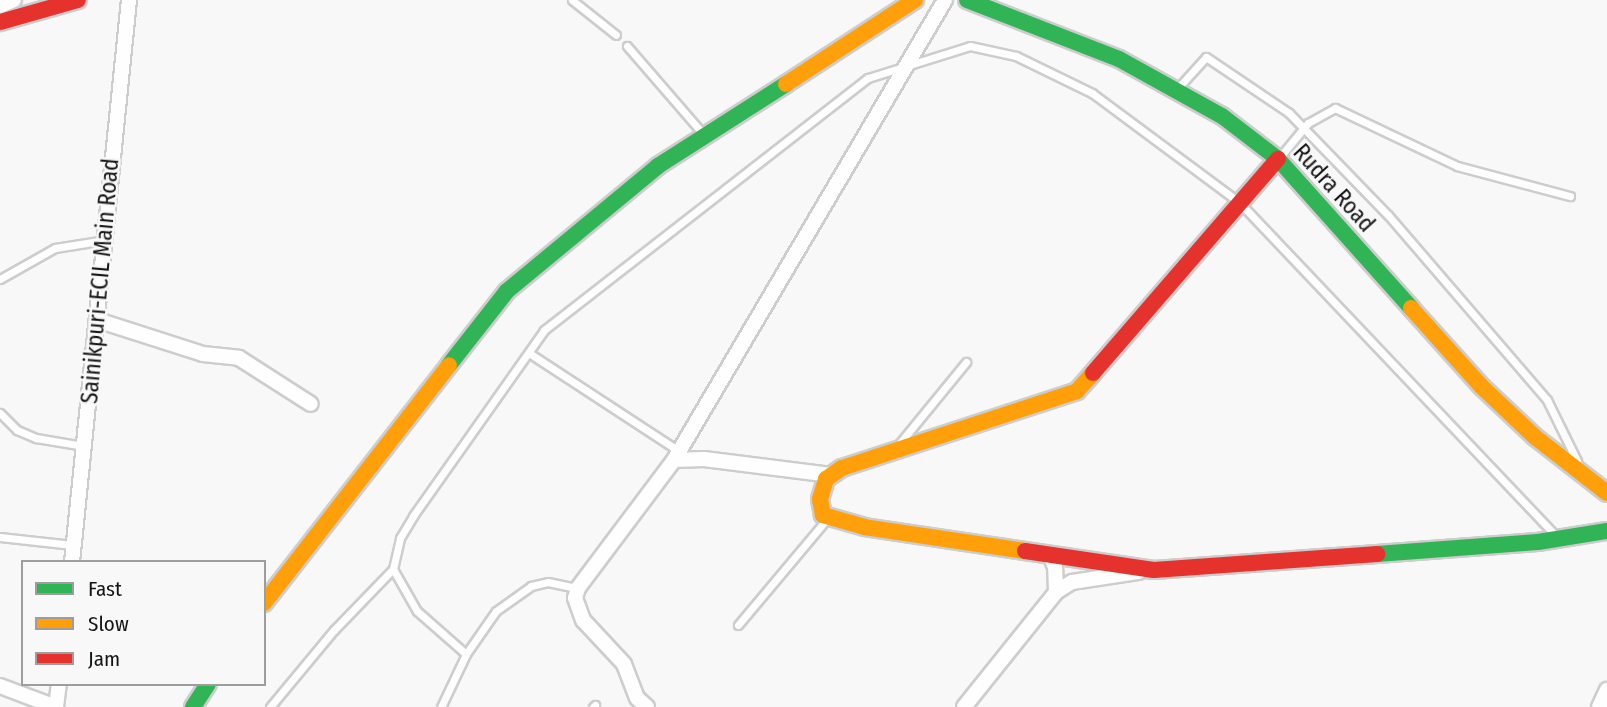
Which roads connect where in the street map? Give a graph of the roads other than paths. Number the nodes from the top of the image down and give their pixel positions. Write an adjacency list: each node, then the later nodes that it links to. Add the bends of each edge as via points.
1 (14, 0): 9 (street)
2 (42, 0): 9 (street)
3 (78, 0): 9 (street)
4 (129, 0): 19 (street, Sainikpuri-ECIL Main Road)
5 (572, 0): 10 (lane)
6 (915, 0): 15 (street)
7 (945, 0): 12 (street)
8 (967, 0): 13 (street, Rudra Road, via 1083,43)
9 (3, 16)
10 (616, 35)
11 (627, 46): 15 (lane)
12 (908, 68): 18 (lane, via 970,46 1016,56 1092,93); 22 (lane, via 867,78 621,266 544,330); 28 (street)
13 (1177, 89): 14 (lane, via 1200,60 1215,59); 16 (street, Rudra Road)
14 (1304, 128): 16 (lane); 17 (lane, via 1325,111 1344,110 1457,166); 30 (lane, via 1388,215 1547,400)
15 (705, 136): 43 (street, via 658,166 508,290)
16 (1278, 159): 18 (street); 30 (street, Rudra Road, via 1482,387)
17 (1570, 196)
18 (1239, 202): 27 (street, via 1077,391); 35 (lane)
19 (106, 240): 20 (lane, via 55,248); 21 (street, Sainikpuri-ECIL Main Road)
20 (0, 279)
21 (97, 320): 24 (street, via 203,354 239,358); 26 (street, Sainikpuri-ECIL Main Road)
22 (529, 353): 28 (lane); 39 (lane, via 413,516 400,538)
23 (966, 362): 27 (lane)
24 (311, 404)
25 (0, 412): 26 (lane, via 18,430 36,438)
26 (84, 446): 36 (street, Sainikpuri-ECIL Main Road)
27 (891, 452): 29 (street)
28 (676, 456): 29 (street); 41 (street)
29 (831, 475): 32 (street, via 820,499)
30 (1582, 475): 31 (street, Rudra Road)
31 (1607, 493)
32 (827, 518): 37 (street); 44 (lane)
33 (1607, 531): 35 (street)
34 (0, 537): 36 (lane)
35 (1558, 538): 40 (street)
36 (74, 545): 38 (street, Sainikpuri-ECIL Main Road)
37 (1050, 555): 40 (street); 42 (street)
38 (72, 560)
39 (393, 569): 45 (lane, via 416,611); 52 (lane)
40 (1154, 570): 42 (street, via 1091,578)
41 (578, 588): 45 (lane, via 548,582 517,593 496,611); 54 (street, via 575,598 583,620 624,663 637,698)
42 (1056, 592): 55 (street)
43 (266, 600)
44 (737, 625)
45 (466, 654): 53 (lane)
46 (0, 686): 50 (street)
47 (59, 686): 50 (street)
48 (207, 686): 51 (street)
49 (1607, 690): 56 (street)
50 (56, 707)
51 (193, 707)
52 (270, 707)
53 (441, 707)
54 (647, 707)
55 (964, 707)
56 (1599, 707)

